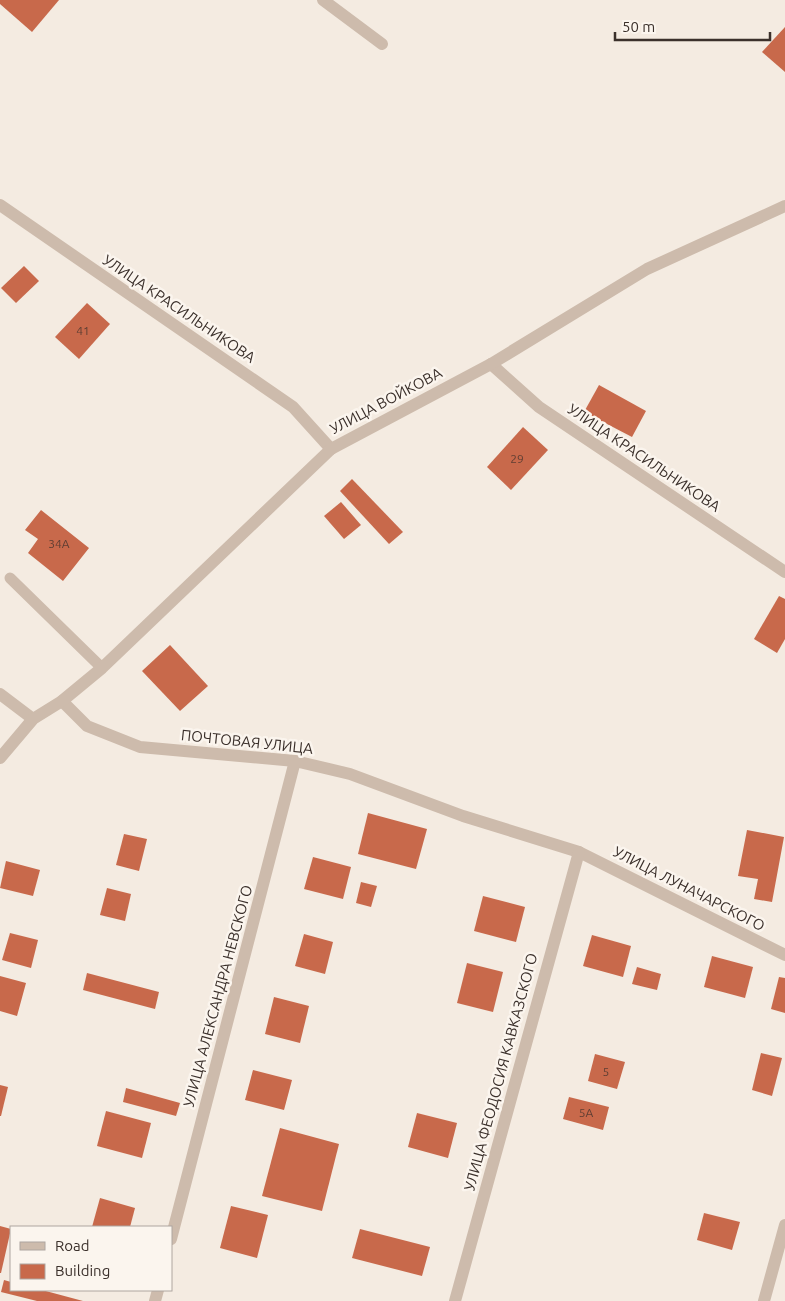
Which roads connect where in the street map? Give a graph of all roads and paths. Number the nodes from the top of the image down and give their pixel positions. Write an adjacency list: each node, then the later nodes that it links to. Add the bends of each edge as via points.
1 (323, 0): 2 (street)
2 (382, 44)
3 (0, 205): 6 (street, УЛИЦА КРАСИЛЬНИКОВА, via 293,407)
4 (785, 206): 5 (street, УЛИЦА ВОЙКОВА, via 647,269)
5 (491, 364): 6 (street, УЛИЦА ВОЙКОВА); 7 (street, УЛИЦА КРАСИЛЬНИКОВА, via 539,407)
6 (331, 449): 9 (street, УЛИЦА ВОЙКОВА)
7 (785, 572)
8 (10, 578): 9 (lane)
9 (102, 668): 11 (street, УЛИЦА ВОЙКОВА)
10 (0, 694): 12 (street)
11 (62, 701): 12 (street, УЛИЦА ВОЙКОВА); 14 (street, ПОЧТОВАЯ УЛИЦА, via 87,726 140,747)
12 (33, 719): 13 (street, УЛИЦА ВОЙКОВА)
13 (0, 758)
14 (295, 761): 15 (street, ПОЧТОВАЯ УЛИЦА, via 350,774 462,816); 18 (street, УЛИЦА АЛЕКСАНДРА НЕВСКОГО)
15 (579, 852): 16 (street, УЛИЦА ЛУНАЧАРСКОГО); 19 (street, УЛИЦА ФЕОДОСИЯ КАВКАЗСКОГО)
16 (785, 955)
17 (785, 1225): 20 (street)
18 (172, 1234)
19 (455, 1301)
20 (764, 1301)

